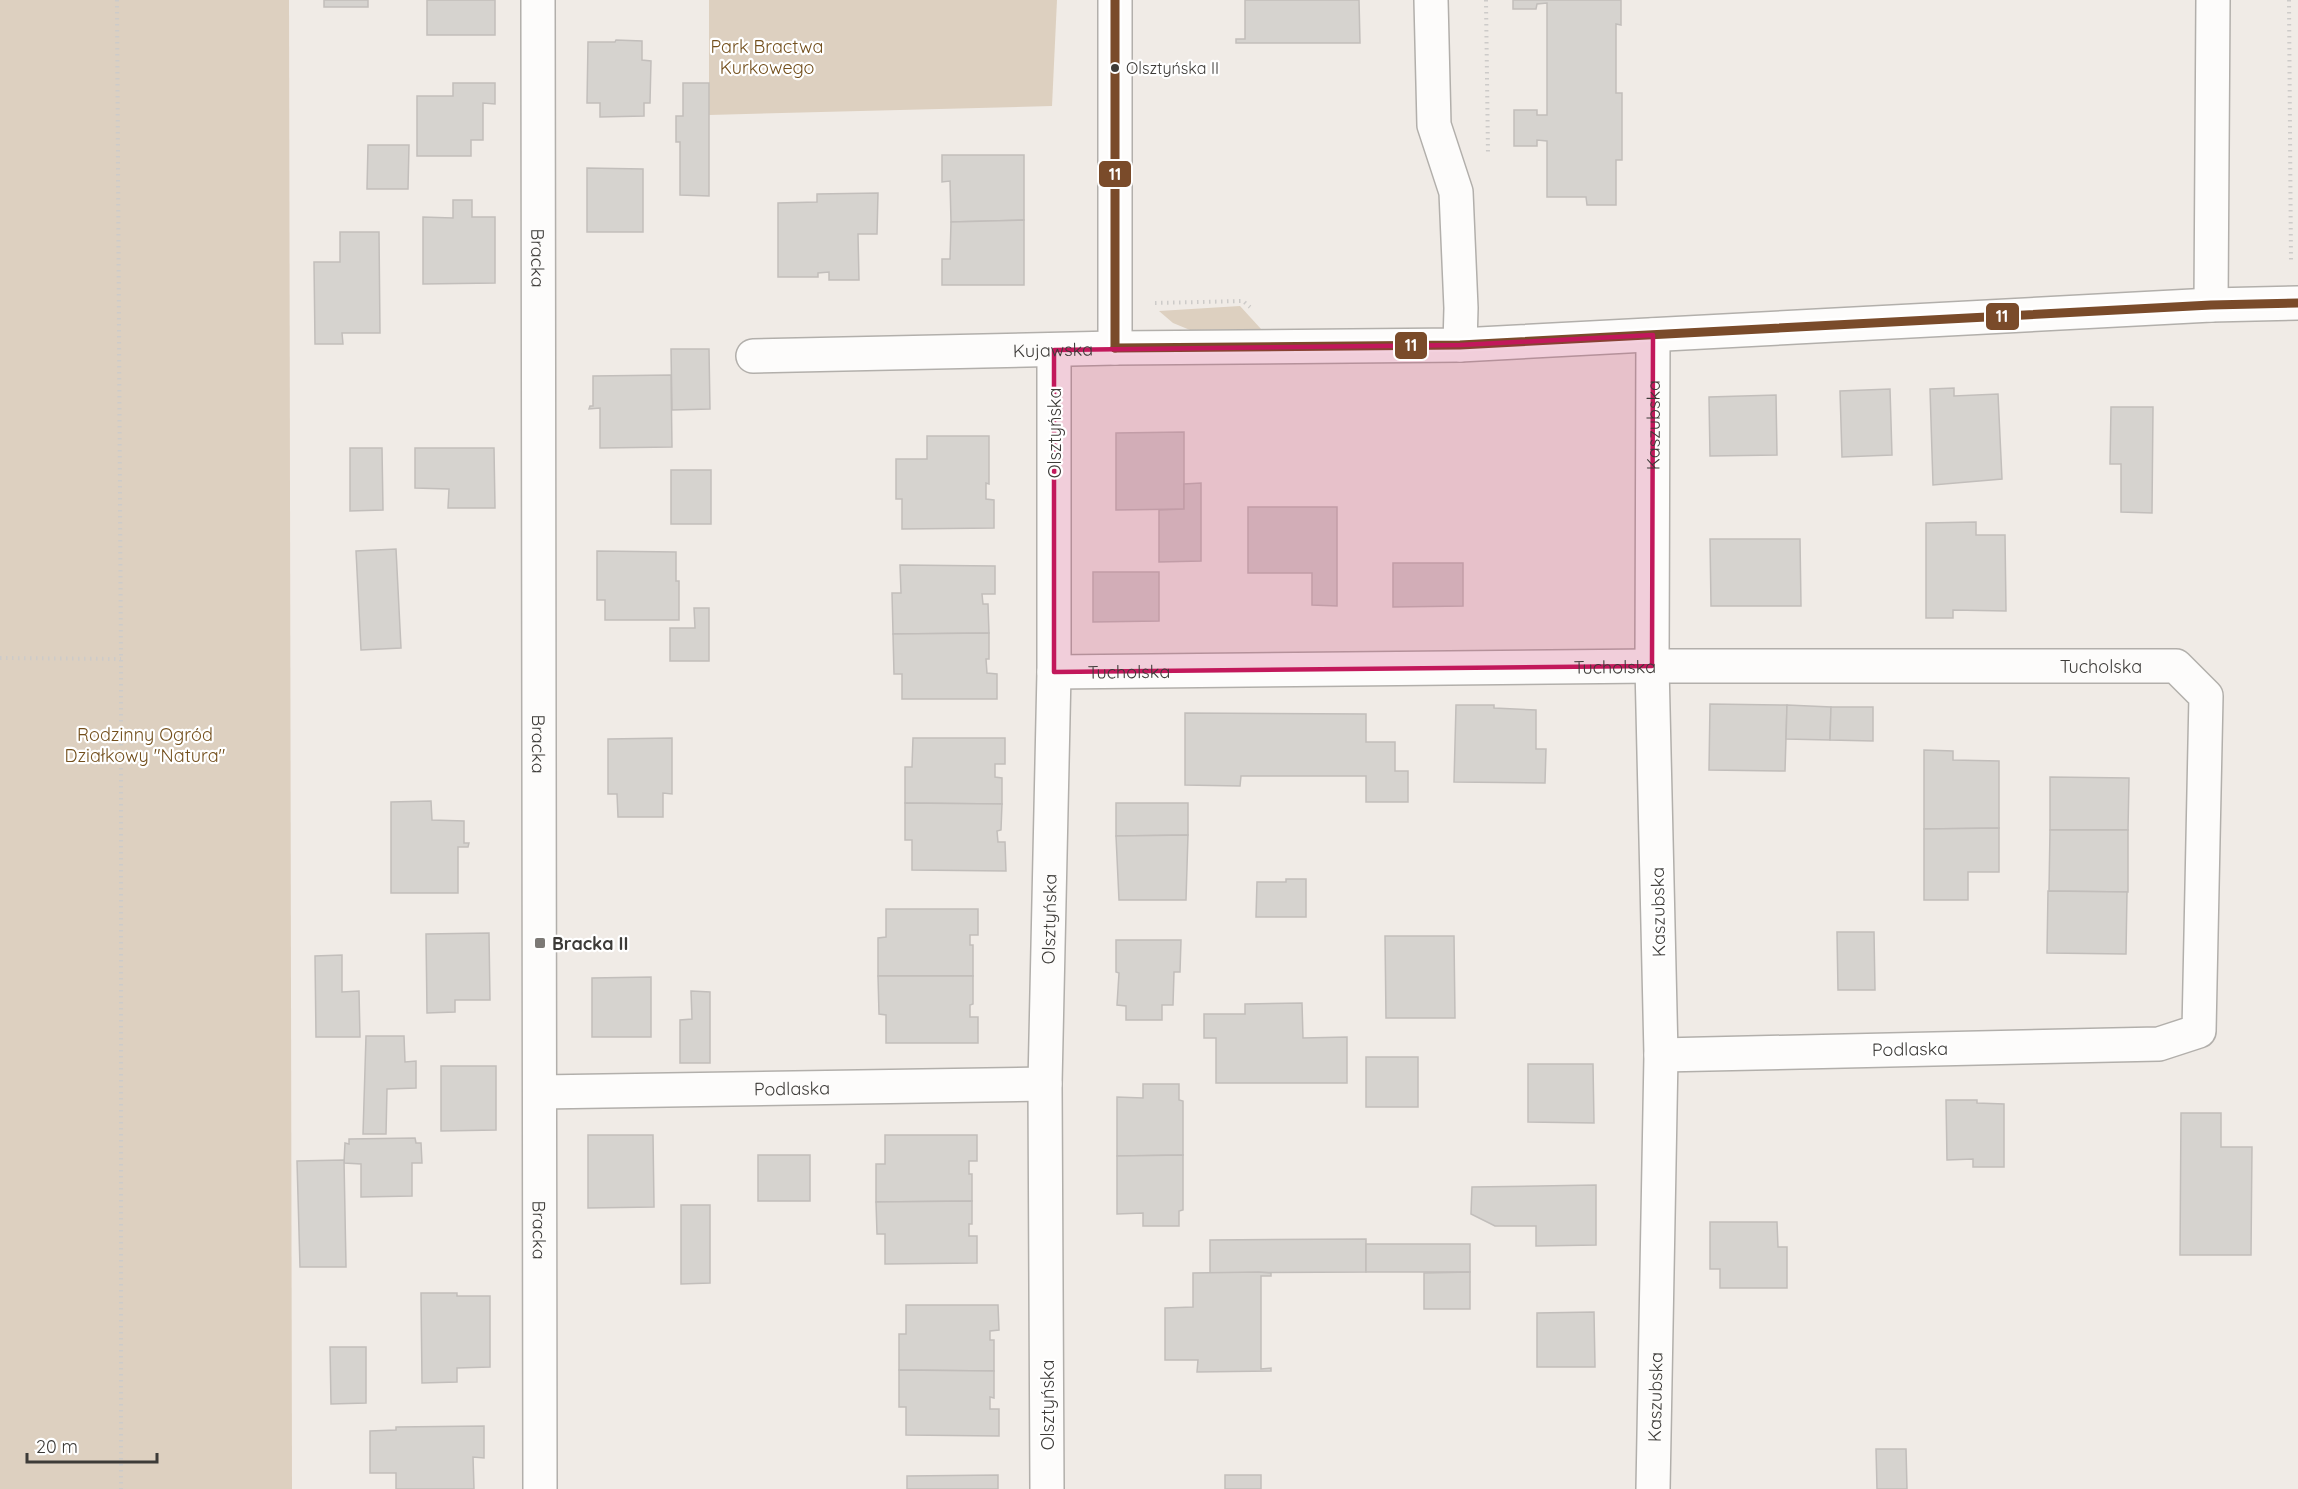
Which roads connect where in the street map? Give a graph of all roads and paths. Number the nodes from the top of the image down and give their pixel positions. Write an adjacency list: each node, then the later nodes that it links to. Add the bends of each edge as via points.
1 (117, 0): 16 (path)
2 (538, 0): 22 (street, Bracka)
3 (1115, 0): 12 (street)
4 (1431, 0): 11 (street, via 1434,125 1456,192)
5 (2213, 0): 9 (street)
6 (2289, 0): 7 (path)
7 (2291, 269)
8 (2298, 303): 9 (street, Kujawska)
9 (2211, 305): 10 (street, Kujawska)
10 (1653, 335): 11 (street, Kujawska); 17 (street, Kaszubska)
11 (1460, 345): 12 (street, Kujawska)
12 (1115, 348): 13 (street, Kujawska)
13 (1054, 350): 14 (street, Kujawska); 18 (street, Olsztyńska)
14 (753, 356)
15 (0, 658): 16 (path)
16 (120, 659): 23 (path)
17 (1652, 666): 18 (street, Tucholska); 19 (street, Tucholska, via 2176,666 2206,696); 20 (street, Kaszubska)
18 (1054, 672): 21 (street, Olsztyńska)
19 (2199, 1031): 20 (street, Podlaska, via 2159,1044)
20 (1660, 1055): 26 (street, Kaszubska)
21 (1045, 1084): 22 (street, Podlaska); 25 (street, Olsztyńska)
22 (540, 1092): 24 (street, Bracka)
23 (121, 1489)
24 (540, 1489)
25 (1047, 1489)
26 (1653, 1489)

